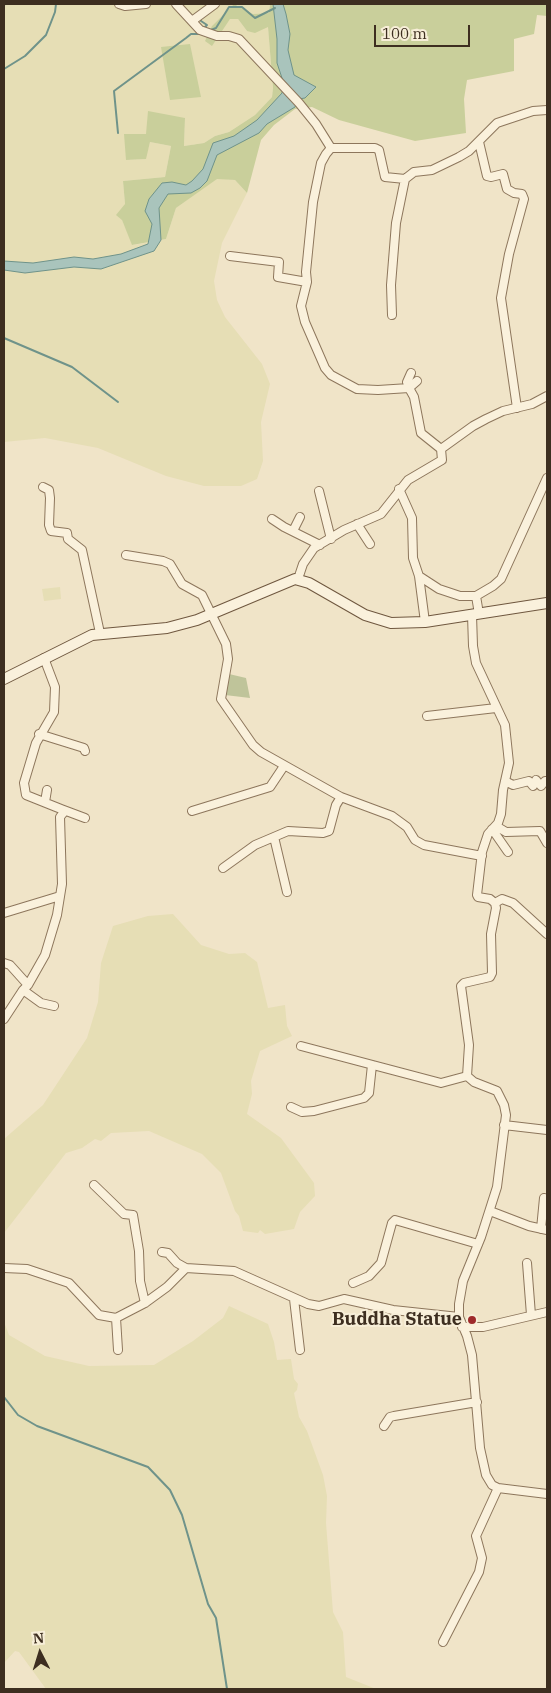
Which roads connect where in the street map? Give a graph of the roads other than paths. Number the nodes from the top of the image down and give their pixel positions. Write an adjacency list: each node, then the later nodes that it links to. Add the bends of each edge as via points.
1 (120, 4): 2 (street)
2 (146, 4)
3 (176, 4): 5 (street)
4 (215, 4): 5 (street)
5 (192, 21): 8 (street, via 200,30 239,39 298,103)
6 (547, 110): 7 (street, via 533,111 497,123)
7 (479, 142): 9 (street, via 454,160 432,170 414,172); 17 (street, via 487,176 492,178 504,174 507,189 522,194 524,199 509,254 502,298)
8 (331, 148): 9 (street, via 380,150 385,177); 11 (street, via 321,163 316,182)
9 (404, 179): 12 (street, via 396,223)
10 (230, 256): 11 (street, via 279,262 278,277)
11 (307, 282): 15 (street, via 302,306 306,322 331,375 357,388)
12 (392, 315)
13 (411, 373): 15 (street, via 407,382)
14 (418, 381): 15 (street)
15 (409, 388): 18 (street, via 414,396 422,434)
16 (547, 396): 17 (street)
17 (517, 408): 18 (street, via 503,411 473,426)
18 (441, 449): 21 (street, via 442,460)
19 (547, 478): 33 (street, via 501,579)
20 (43, 487): 38 (street, via 49,490 51,530 66,533 68,539 82,550)
21 (398, 489): 25 (street, via 381,514); 31 (street, via 412,518 413,558)
22 (319, 491): 27 (street)
23 (300, 517): 26 (street)
24 (272, 519): 26 (street)
25 (357, 524): 27 (street); 28 (street)
26 (293, 531): 29 (street)
27 (331, 538): 29 (street)
28 (370, 544)
29 (320, 545): 32 (street, via 308,556)
30 (126, 555): 36 (street, via 170,564 182,584 202,595)
31 (419, 576): 33 (street, via 448,593); 37 (street)
32 (298, 579): 36 (main road); 37 (main road, via 378,621)
33 (476, 596): 35 (street)
34 (547, 602): 35 (main road)
35 (475, 614): 37 (main road); 41 (street, via 472,646)
36 (212, 615): 38 (main road, via 167,628); 45 (street, via 228,652 221,694 223,704 253,745)
37 (425, 622)
38 (100, 633): 39 (main road)
39 (44, 658): 40 (main road); 43 (street, via 55,687 55,705 54,712)
40 (5, 676)
41 (496, 708): 42 (street); 46 (street, via 505,725 509,753)
42 (427, 716)
43 (39, 734): 44 (street, via 84,748); 50 (street, via 24,783 26,795)
44 (85, 752)
45 (284, 766): 49 (street); 52 (street, via 270,787)
46 (505, 781): 47 (street, via 514,784 529,781 533,786 536,780 541,786); 54 (street, via 501,814)
47 (547, 781)
48 (48, 790): 50 (street)
49 (342, 797): 55 (street, via 336,805 330,831 288,831); 58 (street, via 392,816 424,845)
50 (45, 802): 51 (street)
51 (61, 809): 53 (street); 61 (street, via 64,812 60,817)
52 (192, 811)
53 (84, 818)
54 (494, 828): 56 (street, via 506,832 540,831); 57 (street); 58 (street, via 488,834)
55 (274, 837): 59 (street, via 255,845); 60 (street)
56 (547, 843)
57 (508, 852)
58 (482, 856): 62 (street, via 477,894)
59 (223, 868)
60 (287, 892)
61 (60, 896): 63 (street); 66 (street, via 48,950)
62 (495, 903): 64 (street, via 507,900 513,903); 71 (street, via 490,946 492,973 490,977 461,986 469,1045)
63 (4, 913)
64 (547, 934)
65 (4, 963): 66 (street, via 10,965)
66 (26, 988): 67 (street, via 41,1003); 68 (street)
67 (54, 1006)
68 (4, 1019)
69 (301, 1046): 70 (street)
70 (372, 1065): 71 (street, via 441,1083); 72 (street, via 368,1093 364,1098 314,1111 302,1112)
71 (467, 1076): 73 (street, via 497,1091 504,1105)
72 (291, 1107)
73 (504, 1125): 74 (street); 77 (street, via 497,1186)
74 (547, 1130)
75 (94, 1185): 86 (street, via 124,1214 132,1215)
76 (544, 1198): 78 (street)
77 (490, 1211): 78 (street); 79 (street)
78 (544, 1229)
79 (478, 1244): 84 (street, via 395,1220 381,1263 369,1276); 90 (street, via 463,1281)
80 (162, 1252): 83 (street)
81 (527, 1263): 88 (street)
82 (4, 1268): 89 (street, via 27,1269 63,1280 99,1315)
83 (186, 1268): 85 (street, via 234,1271); 86 (street)
84 (353, 1283)
85 (294, 1299): 90 (street, via 319,1306 344,1299 416,1314); 93 (street)
86 (146, 1303): 89 (street)
87 (547, 1312): 88 (street)
88 (531, 1315): 91 (street, via 483,1327)
89 (116, 1318): 92 (street)
90 (459, 1318): 91 (street)
91 (462, 1327): 94 (street, via 469,1342)
92 (118, 1350)
93 (300, 1350)
94 (477, 1402): 95 (street, via 390,1417); 96 (street, via 486,1475)
95 (384, 1426)
96 (498, 1488): 97 (street); 98 (street, via 476,1536 482,1558 479,1572)
97 (547, 1494)
98 (443, 1642)

